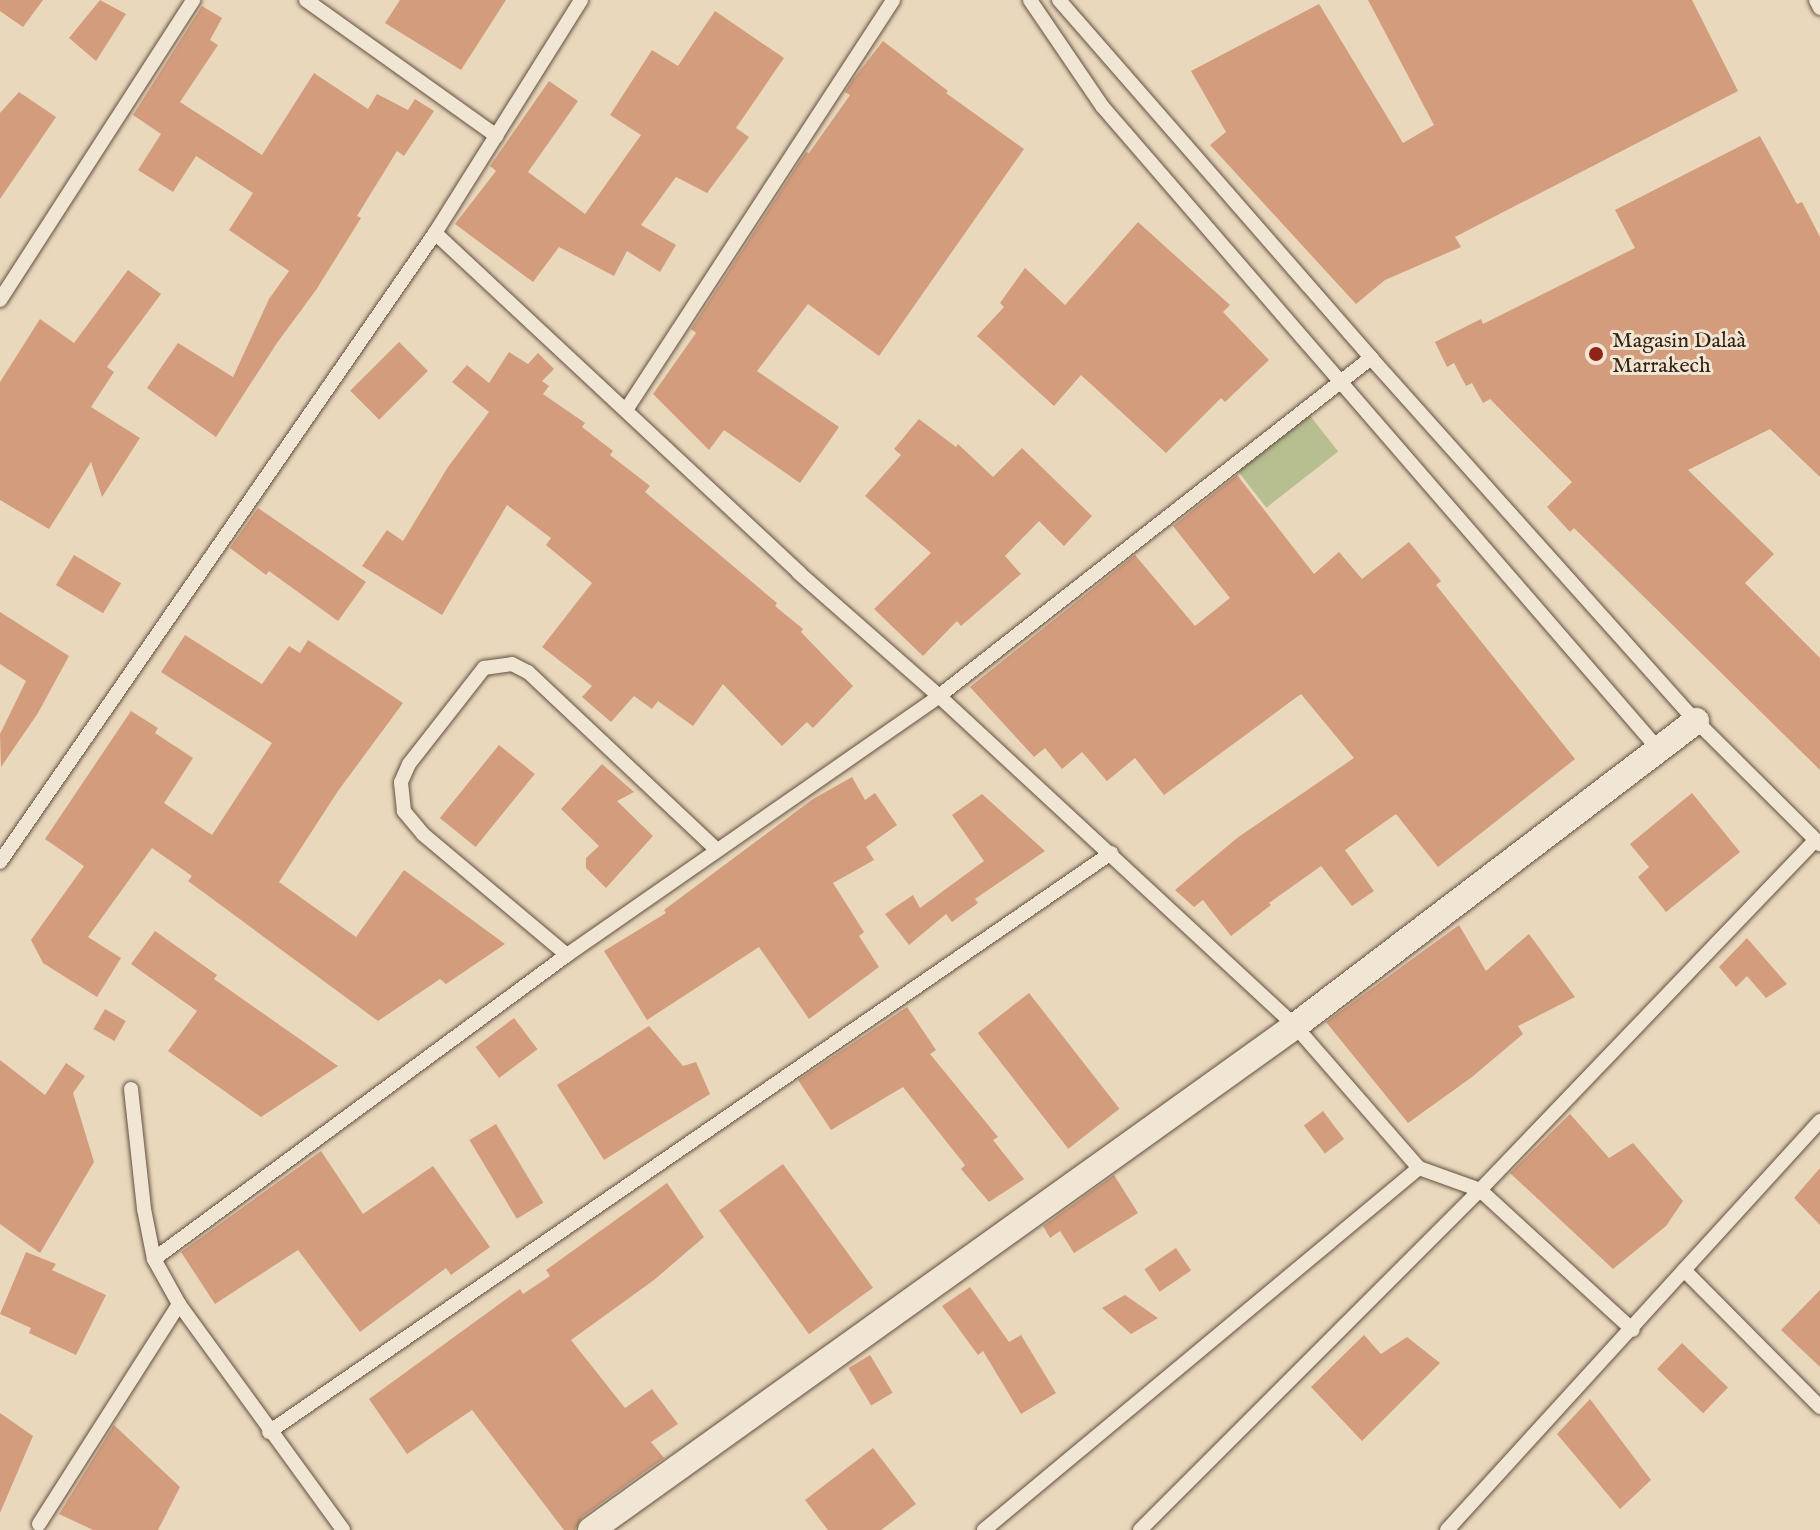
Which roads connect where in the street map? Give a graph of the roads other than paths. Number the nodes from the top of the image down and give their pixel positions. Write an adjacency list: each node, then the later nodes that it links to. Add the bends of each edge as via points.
1 (193, 0): 11 (lane)
2 (306, 0): 9 (lane)
3 (581, 0): 9 (lane)
4 (893, 0): 14 (lane)
5 (1030, 0): 13 (lane, via 1102,106)
6 (1059, 0): 12 (lane)
7 (1816, 0): 8 (lane)
8 (1820, 8)
9 (497, 136): 10 (lane)
10 (435, 233): 14 (lane); 21 (lane)
11 (0, 300)
12 (1371, 358): 13 (lane); 16 (lane)
13 (1341, 378): 15 (lane); 17 (lane)
14 (626, 410): 15 (lane)
15 (939, 696): 19 (lane); 20 (lane)
16 (1696, 721): 17 (street); 18 (lane)
17 (1660, 751): 23 (street)
18 (1818, 842): 27 (lane)
19 (716, 849): 22 (lane); 22 (lane, via 528,672 512,664 484,668 409,764 401,782 404,811 423,834)
20 (1111, 853): 23 (lane); 33 (lane)
21 (0, 862)
22 (567, 955): 28 (lane)
23 (1295, 1026): 26 (lane); 36 (street)
24 (131, 1089): 28 (lane)
25 (1820, 1121): 29 (lane)
26 (1419, 1168): 27 (lane); 37 (lane)
27 (1480, 1190): 31 (lane); 38 (lane)
28 (154, 1259): 30 (lane)
29 (1684, 1270): 31 (lane); 32 (lane)
30 (179, 1304): 33 (lane); 34 (lane)
31 (1633, 1330): 39 (lane)
32 (1820, 1407)
33 (269, 1432): 35 (lane)
34 (39, 1524)
35 (343, 1530)
36 (591, 1530)
37 (984, 1530)
38 (1140, 1530)
39 (1447, 1530)

